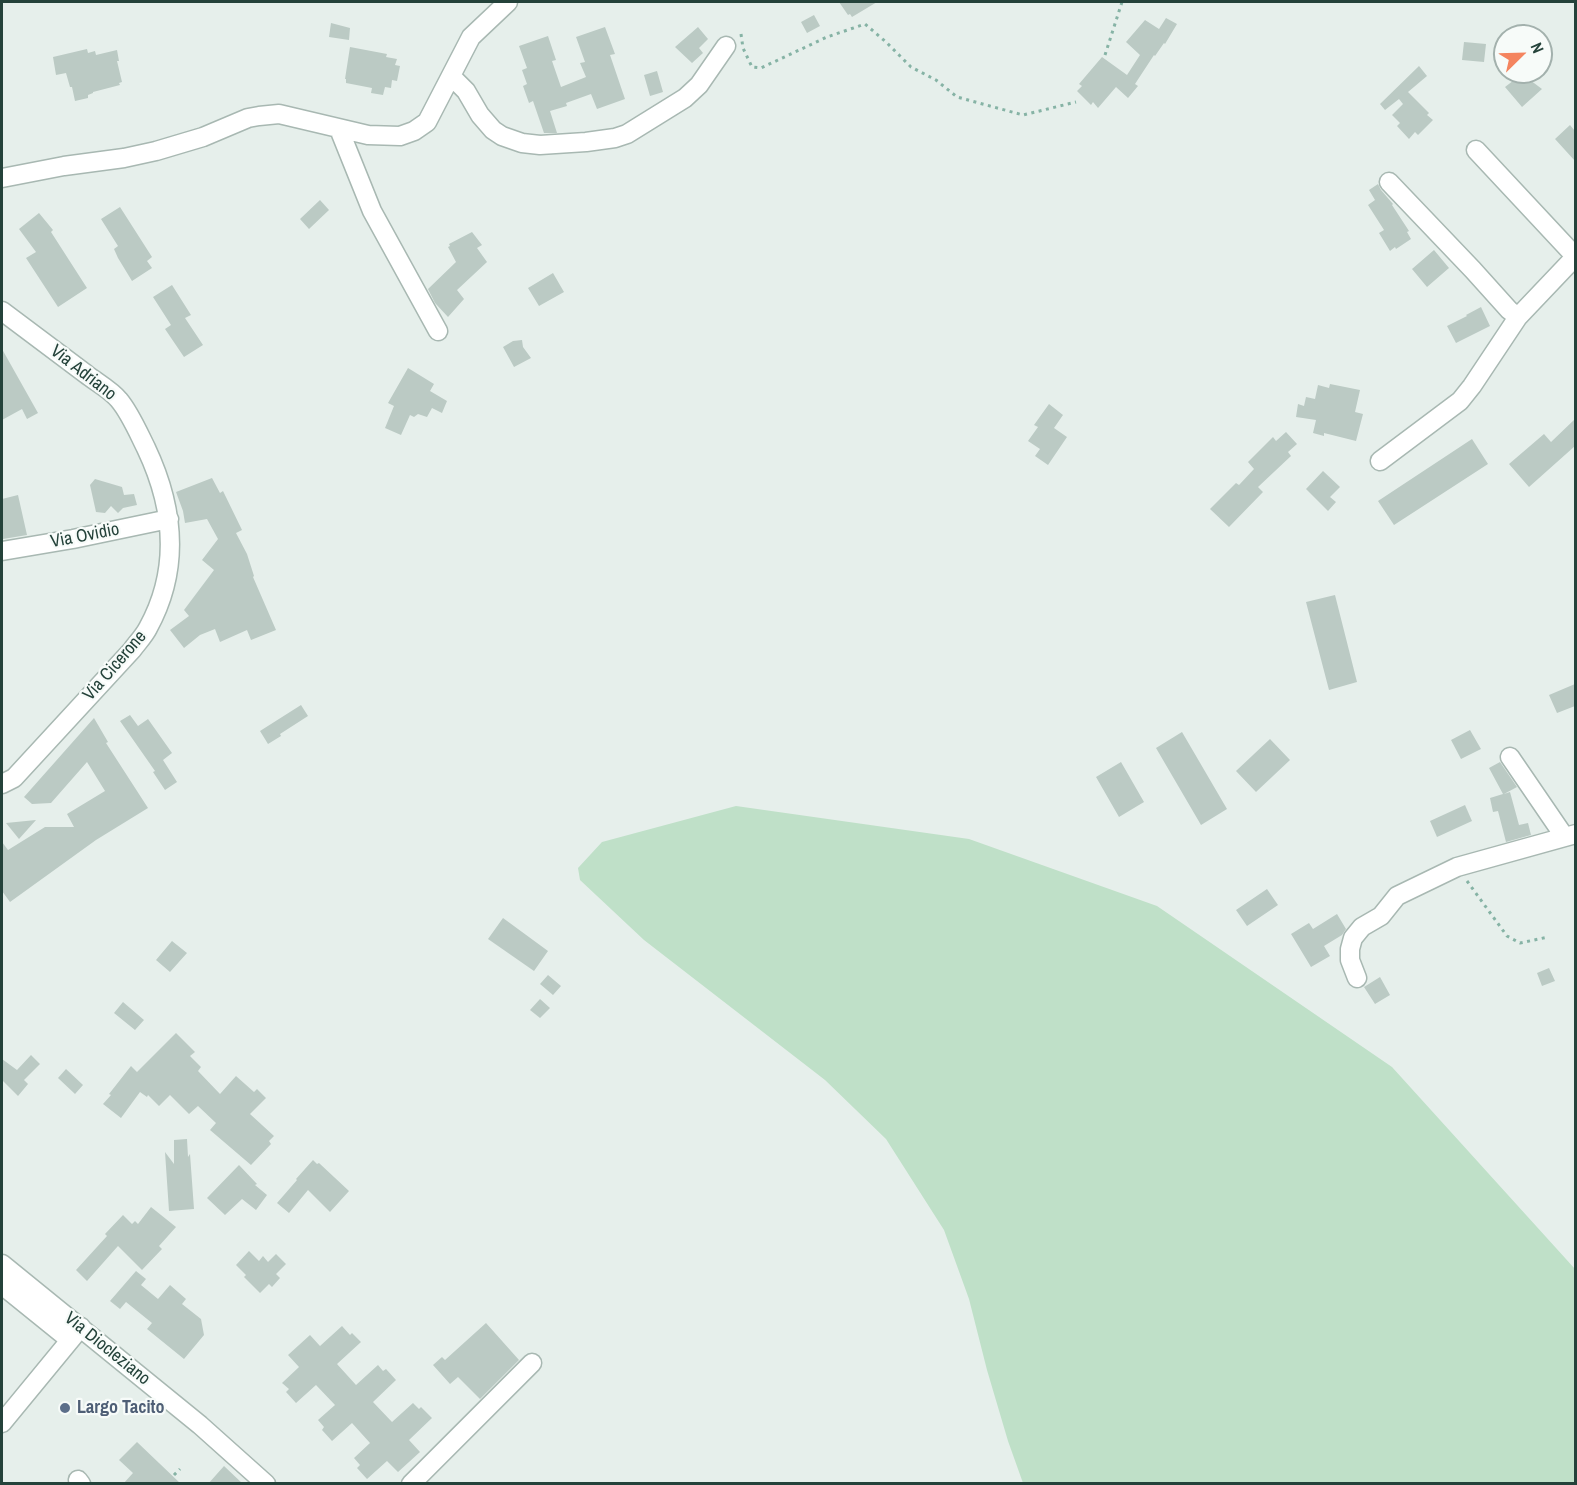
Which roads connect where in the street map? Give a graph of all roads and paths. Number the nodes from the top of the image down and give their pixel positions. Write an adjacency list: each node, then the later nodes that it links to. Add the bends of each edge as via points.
1 (508, 2): 6 (street, via 471,37)
2 (1122, 2): 5 (path)
3 (741, 34): 7 (path, via 752,68 761,68 826,37 865,24 911,68 936,80 957,98 1023,115)
4 (726, 46): 6 (street, via 699,86 685,98 627,134 586,142 540,145 502,136 480,115 466,91)
5 (1105, 55)
6 (451, 76): 8 (street, via 427,122 414,131 368,135)
7 (1076, 102)
8 (339, 129): 10 (street, via 279,114 259,116 156,151); 15 (street, via 372,211)
9 (1476, 150): 12 (street)
10 (2, 178)
11 (1389, 182): 14 (street)
12 (1575, 256): 14 (street)
13 (2, 311): 17 (street, Via Adriano, via 118,399 150,457)
14 (1518, 317): 16 (street, via 1460,400)
15 (438, 331)
16 (1380, 461)
17 (169, 519): 18 (street, Via Ovidio); 20 (street, Via Cicerone, via 167,582 148,629 14,778)
18 (2, 551)
19 (1510, 757): 21 (street)
20 (2, 784)
21 (1570, 835): 22 (street)
22 (1457, 867): 23 (path, via 1506,936 1520,943); 24 (street, via 1397,897 1381,916 1362,927 1350,950)
23 (1548, 937)
24 (1357, 978)
25 (2, 1264): 27 (street, Via Diocleziano)
26 (2, 1285): 27 (street)
27 (75, 1334): 29 (street); 32 (street, Via Diocleziano, via 200,1425)
28 (532, 1363): 33 (street)
29 (2, 1423)
30 (180, 1469): 31 (path)
31 (174, 1475)
32 (266, 1484)
33 (411, 1484)

